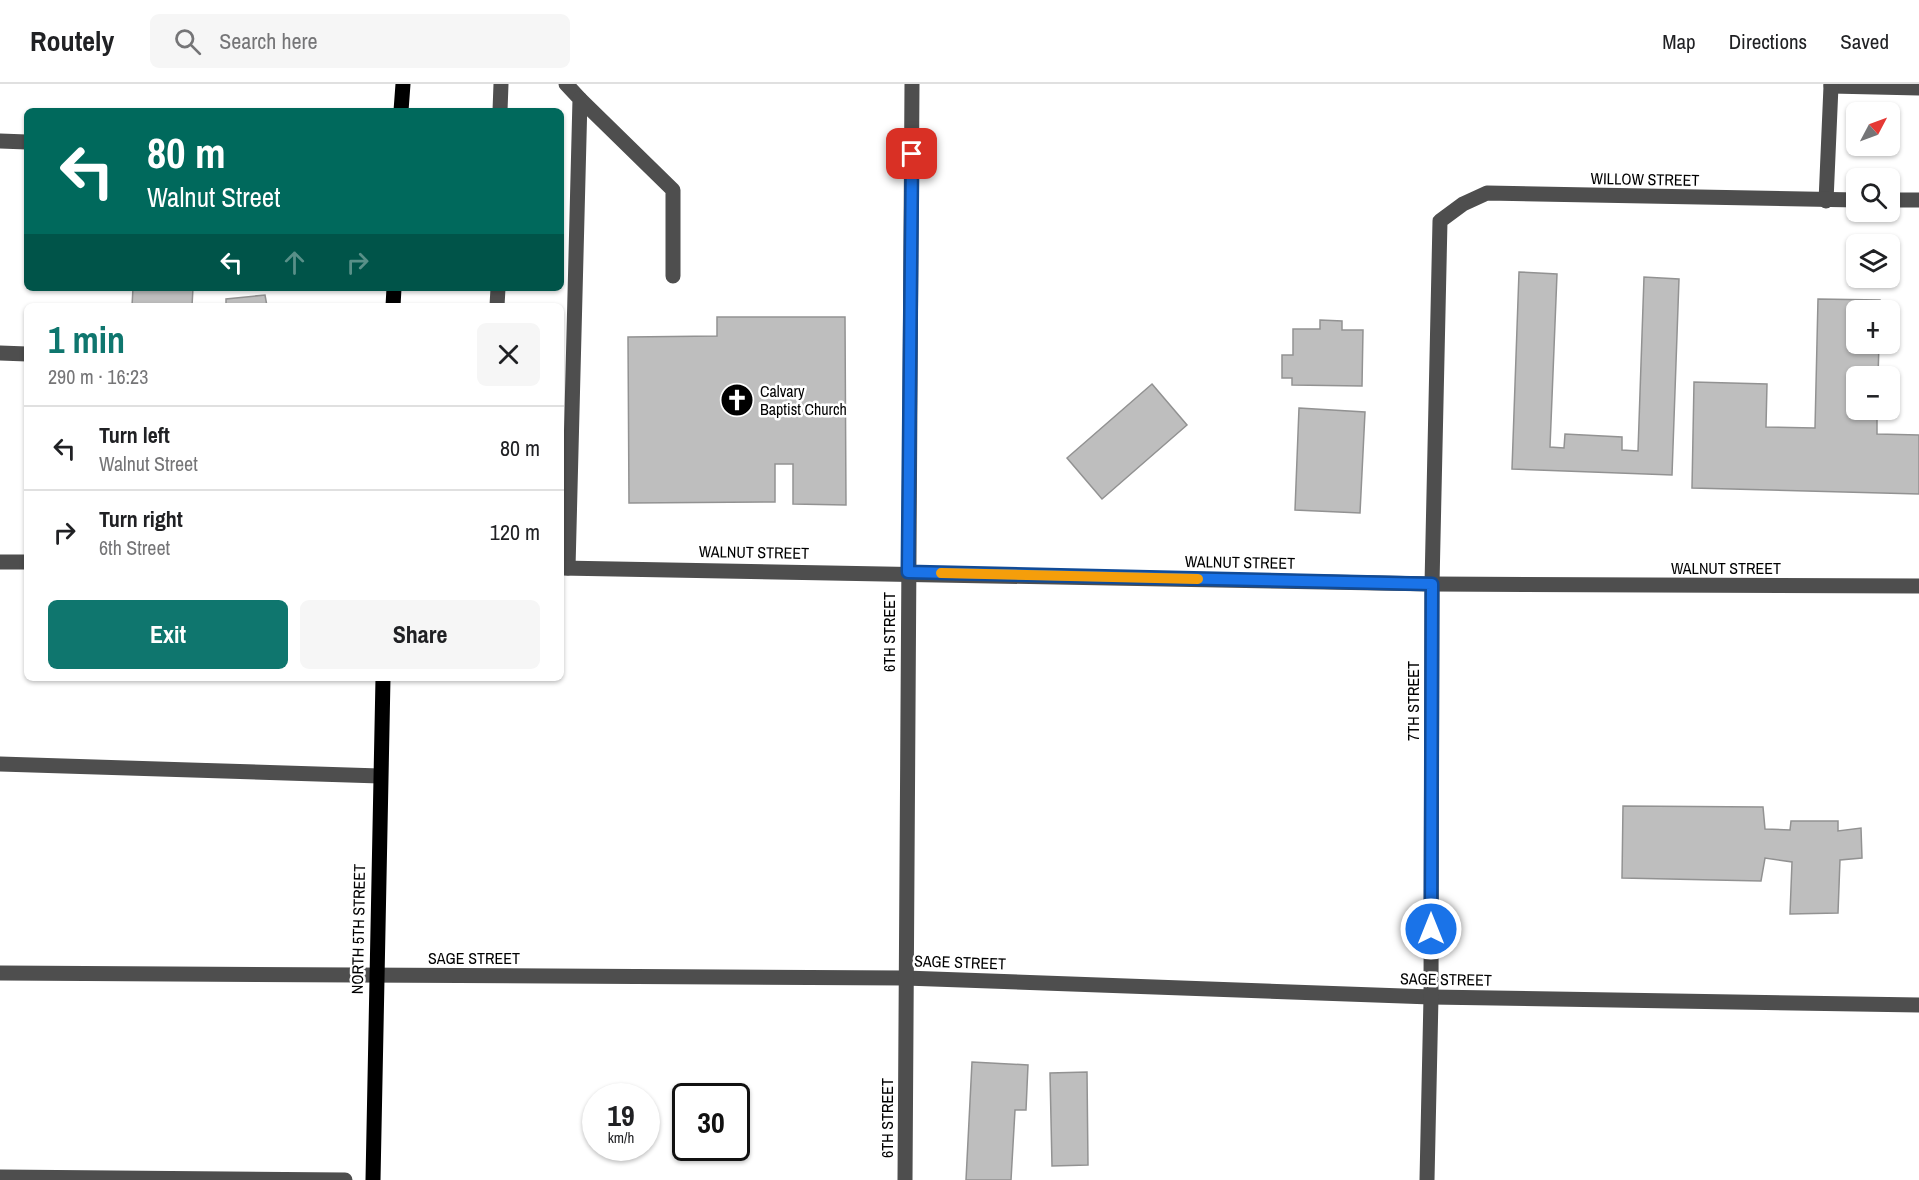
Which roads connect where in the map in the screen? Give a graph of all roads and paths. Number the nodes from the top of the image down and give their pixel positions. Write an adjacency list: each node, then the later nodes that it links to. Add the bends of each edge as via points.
1 (403, 84): 8 (main road)
2 (501, 84): 9 (street)
3 (566, 84): 7 (street)
4 (912, 84): 23 (street, 6TH STREET)
5 (1831, 85): 6 (street); 15 (street)
6 (1919, 88)
7 (580, 99): 17 (street, via 673,190); 22 (street)
8 (402, 108)
9 (500, 108)
10 (0, 141): 11 (street)
11 (24, 142)
12 (1846, 200): 15 (street, WILLOW STREET)
13 (1900, 200): 14 (street)
14 (1919, 200)
15 (1826, 201): 16 (street, WILLOW STREET, via 1487,193 1463,204)
16 (1440, 222): 24 (street, 7TH STREET)
17 (673, 276)
18 (0, 353): 19 (street)
19 (24, 354)
20 (0, 562): 21 (street)
21 (24, 562)
22 (564, 568): 23 (street, WALNUT STREET)
23 (908, 572): 24 (street, WALNUT STREET); 31 (street, 6TH STREET)
24 (1432, 584): 25 (street, WALNUT STREET); 32 (street, 7TH STREET)
25 (1919, 586)
26 (383, 681): 28 (main road, NORTH 5TH STREET)
27 (0, 764): 28 (street)
28 (380, 776): 30 (main road, NORTH 5TH STREET)
29 (0, 973): 30 (street, SAGE STREET)
30 (375, 976): 31 (street, SAGE STREET); 36 (main road, NORTH 5TH STREET)
31 (905, 978): 32 (street, SAGE STREET); 37 (street, 6TH STREET)
32 (1431, 998): 33 (street, SAGE STREET); 38 (street, 7TH STREET)
33 (1919, 1005)
34 (0, 1177): 35 (street)
35 (345, 1180)
36 (373, 1180)
37 (904, 1180)
38 (1426, 1180)

